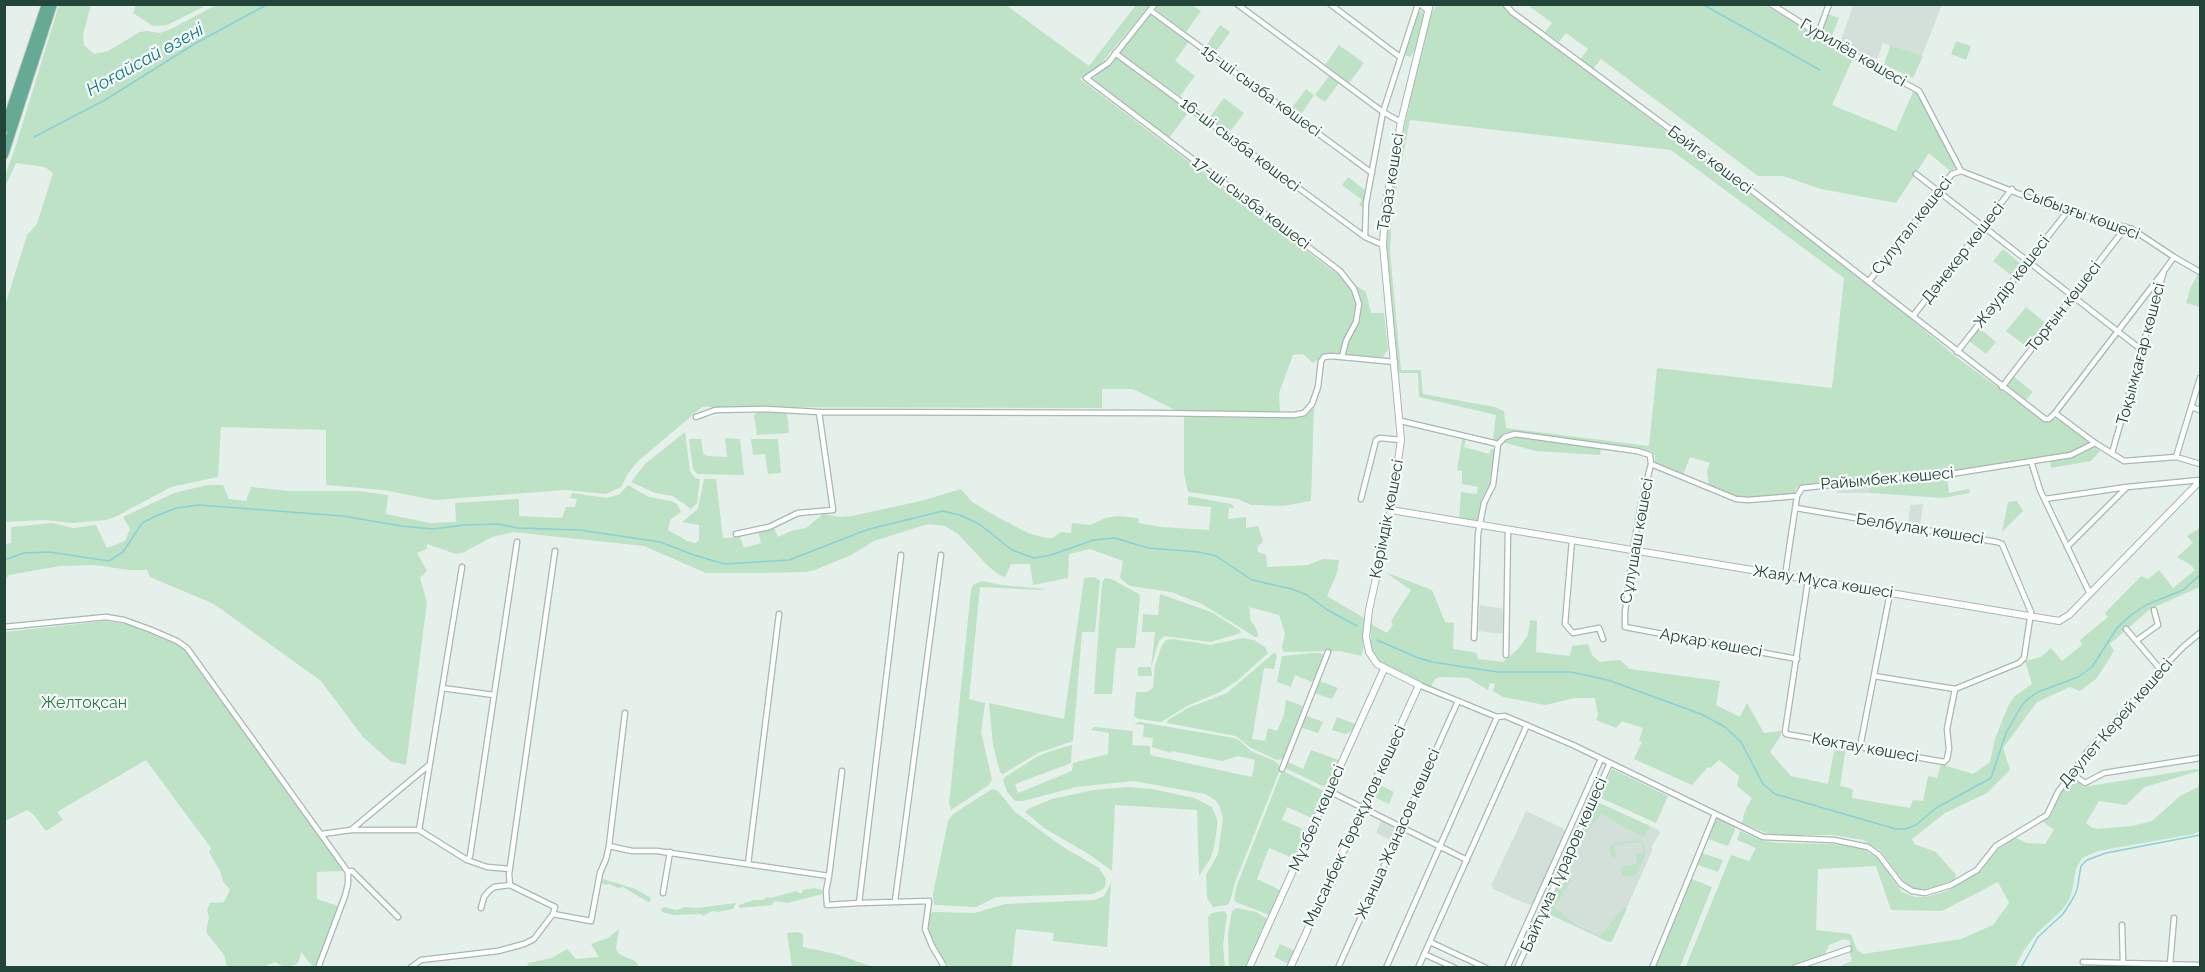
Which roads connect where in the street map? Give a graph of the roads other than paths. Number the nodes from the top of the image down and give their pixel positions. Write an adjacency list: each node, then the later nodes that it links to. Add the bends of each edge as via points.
1 (46, 4): 17 (main road)
2 (53, 4): 18 (main road)
3 (1155, 4): 11 (street)
4 (1237, 4): 15 (street)
5 (1330, 4): 14 (street)
6 (1419, 4): 10 (street); 14 (street)
7 (1505, 4): 33 (street, Бәйге көшесі)
8 (1771, 4): 12 (street, Гурилёв көшесі)
9 (1829, 4): 12 (street)
10 (1429, 8): 16 (street, Тараз көшесі)
11 (1150, 10): 13 (street); 20 (street, 15-ші сызба көшесі)
12 (1818, 34): 19 (street, Гурилёв көшесі, via 1919,91)
13 (1115, 53): 27 (street, 16-ші сызба көшесі); 39 (street, 17-ші сызба көшесі, via 1099,71 1086,78 1340,271 1354,289 1359,304 1356,322)
14 (1400, 57): 15 (street)
15 (1383, 112): 16 (street); 20 (street)
16 (1401, 122): 28 (street, Тараз көшесі, via 1385,209)
17 (4, 129)
18 (4, 155)
19 (1958, 171): 22 (street, Сыбызғы көшесі); 23 (street, Сұлутал көшесі)
20 (1372, 173): 27 (street)
21 (1916, 174): 23 (street)
22 (2012, 189): 24 (street, Сыбызғы көшесі); 25 (street, Дәнекер көшесі)
23 (1938, 192): 25 (street); 33 (street, Сұлутал көшесі)
24 (2067, 212): 26 (street, Сыбызғы көшесі); 30 (street, Жәудір көшесі)
25 (1983, 227): 30 (street); 35 (street, Дәнекер көшесі)
26 (2126, 227): 29 (street, Сыбызғы көшесі, via 2143,234); 34 (street, Торғын көшесі)
27 (1365, 237): 28 (street, 16-ші сызба көшесі)
28 (1383, 245): 40 (street, Тараз көшесі)
29 (2174, 257): 31 (street, Тоқымқағар көшесі); 32 (street, Сыбызғы көшесі)
30 (2028, 261): 34 (street); 38 (street, Жәудір көшесі)
31 (2164, 271): 36 (street); 37 (street, Тоқымқағар көшесі)
32 (2200, 272)
33 (1869, 281): 35 (street, Бәйге көшесі)
34 (2072, 296): 36 (street); 42 (street, Торғын көшесі)
35 (1913, 316): 38 (street, Бәйге көшесі)
36 (2116, 332): 37 (street); 46 (street)
37 (2142, 351): 52 (street, Тоқымқағар көшесі)
38 (1957, 352): 42 (street, Бәйге көшесі)
39 (1342, 357): 40 (street); 45 (street, via 1322,359 1312,404 1297,415)
40 (1395, 362): 48 (street, Көрімдік көшесі)
41 (2200, 378): 43 (street)
42 (2002, 387): 46 (street, via 2044,419)
43 (2191, 407): 44 (street); 53 (street)
44 (2200, 410)
45 (819, 412): 47 (street, via 715,410); 66 (street, via 833,510 795,514 769,527)
46 (2055, 413): 50 (street)
47 (696, 417)
48 (1401, 421): 49 (street, Көрімдік көшесі); 51 (street)
49 (1401, 440): 60 (street, via 1376,440); 63 (street, Көрімдік көшесі)
50 (2096, 443): 52 (street); 54 (street, Райымбек көшесі, via 2071,455)
51 (1498, 444): 55 (street, Сұлушаш көшесі, via 1515,434 1637,451 1650,455); 64 (street, via 1493,485)
52 (2112, 453): 53 (street, via 2128,461)
53 (2176, 457): 56 (street)
54 (2031, 461): 59 (street, Райымбек көшесі, via 1930,477 1810,486 1800,489); 61 (street)
55 (1651, 464): 59 (street, Райымбек көшесі, via 1742,500); 70 (street, Сұлушаш көшесі)
56 (2200, 464)
57 (2200, 481): 58 (street); 78 (street, Жаяу Мұса көшесі)
58 (2127, 487): 61 (street); 69 (street)
59 (1797, 496): 62 (street)
60 (1361, 499)
61 (2045, 499): 69 (street)
62 (1796, 508): 75 (street); 81 (street, Белбұлақ көшесі, via 1999,542)
63 (1391, 510): 64 (street, Жаяу Мұса көшесі); 93 (street, Көрімдік көшесі, via 1366,637 1369,652)
64 (1479, 525): 65 (street, Жаяу Мұса көшесі); 86 (street)
65 (1508, 530): 67 (street, Жаяу Мұса көшесі); 90 (street)
66 (736, 534)
67 (1572, 540): 70 (street, Жаяу Мұса көшесі); 87 (street, via 1565,624 1573,633 1599,628)
68 (517, 542): 99 (street)
69 (2067, 547): 78 (street)
70 (1633, 550): 75 (street, Жаяу Мұса көшесі); 83 (street, Сұлушаш көшесі)
71 (555, 551): 125 (street)
72 (901, 555): 131 (street)
73 (941, 555): 130 (street)
74 (462, 567): 97 (street)
75 (1785, 576): 76 (street, Жаяу Мұса көшесі)
76 (1808, 579): 77 (street, Жаяу Мұса көшесі); 91 (street)
77 (1890, 593): 81 (street, Жаяу Мұса көшесі); 95 (street)
78 (2090, 594): 81 (street, Жаяу Мұса көшесі, via 2061,620)
79 (2154, 610): 88 (street, via 2158,625)
80 (779, 614): 124 (street)
81 (2031, 617): 98 (street, via 2021,661)
82 (4, 627): 118 (street, via 106,617 177,641 199,661)
83 (1625, 627): 91 (street, Арқар көшесі)
84 (2126, 629): 88 (street)
85 (2200, 633): 94 (street, Дәулет Керей көшесі)
86 (1474, 638)
87 (1603, 639)
88 (2136, 641): 94 (street)
89 (1328, 652): 109 (street)
90 (1506, 655)
91 (1797, 658): 104 (street, Көктау көшесі, via 1786,734)
92 (1370, 663): 93 (street)
93 (1383, 668): 96 (street); 112 (street, Мұзбел көшесі)
94 (2161, 670): 111 (street, Дәулет Керей көшесі)
95 (1874, 676): 98 (street); 104 (street)
96 (1419, 685): 100 (street, Дәулет Керей көшесі); 113 (street, Мысанбек Төреқұлов көшесі)
97 (442, 688): 99 (street); 108 (street)
98 (1955, 689): 104 (street, Көктау көшесі, via 1946,761)
99 (494, 695): 122 (street)
100 (1458, 701): 102 (street, Дәулет Керей көшесі); 115 (street, Жанша Жанасов көшесі)
101 (625, 713): 119 (street)
102 (1497, 717): 103 (street, Дәулет Керей көшесі, via 1505,716); 120 (street)
103 (1527, 725): 106 (street, Дәулет Керей көшесі); 123 (street)
104 (1860, 747)
105 (2200, 758): 111 (street, via 2104,773 2085,783)
106 (1601, 759): 107 (street, Дәулет Керей көшесі); 154 (street, Байтұма Тұраров көшесі)
107 (1610, 763): 114 (street, Дәулет Керей көшесі); 155 (street, Байтұма Тұраров көшесі)
108 (429, 765): 116 (street); 117 (street)
109 (1282, 769)
110 (842, 771): 127 (street)
111 (2071, 773): 114 (street, Дәулет Керей көшесі, via 2047,815 2003,841 1977,870 1933,892 1918,892 1901,884 1878,855 1862,845 1768,838)
112 (1329, 790): 113 (street); 147 (street, Мұзбел көшесі)
113 (1364, 808): 115 (street); 148 (street, Мысанбек Төреқұлов көшесі)
114 (1715, 814): 156 (street)
115 (1402, 827): 120 (street); 149 (street, Жанша Жанасов көшесі)
116 (351, 830): 117 (street); 118 (street)
117 (419, 830): 122 (street)
118 (322, 834): 126 (street)
119 (609, 846): 121 (street); 133 (street, via 591,921)
120 (1440, 846): 123 (street); 150 (street)
121 (670, 852): 124 (street); 129 (street)
122 (467, 860): 125 (street)
123 (1467, 860): 137 (street)
124 (748, 864): 127 (street)
125 (510, 869): 128 (street)
126 (348, 872): 134 (street, via 352,871); 144 (street, via 345,896)
127 (829, 876): 131 (street, via 827,905)
128 (510, 885): 132 (street, via 489,891); 133 (street, via 555,907)
129 (663, 893)
130 (895, 901): 131 (street); 146 (street, via 929,901 925,928)
131 (859, 903)
132 (481, 908)
133 (553, 914): 145 (street, via 534,939 524,944 421,960)
134 (398, 917)
135 (2174, 918): 142 (street)
136 (2122, 925): 141 (street)
137 (1430, 942): 139 (street); 153 (street)
138 (1849, 949): 157 (street)
139 (1424, 954): 151 (street); 152 (street)
140 (2083, 962): 141 (street)
141 (2123, 962): 142 (street)
142 (2170, 964): 143 (street)
143 (2198, 966)
144 (318, 968)
145 (410, 968)
146 (945, 968)
147 (1249, 968)
148 (1290, 968)
149 (1338, 968)
150 (1386, 968)
151 (1418, 968)
152 (1455, 968)
153 (1486, 968)
154 (1507, 968)
155 (1517, 968)
156 (1652, 968)
157 (1794, 968)

